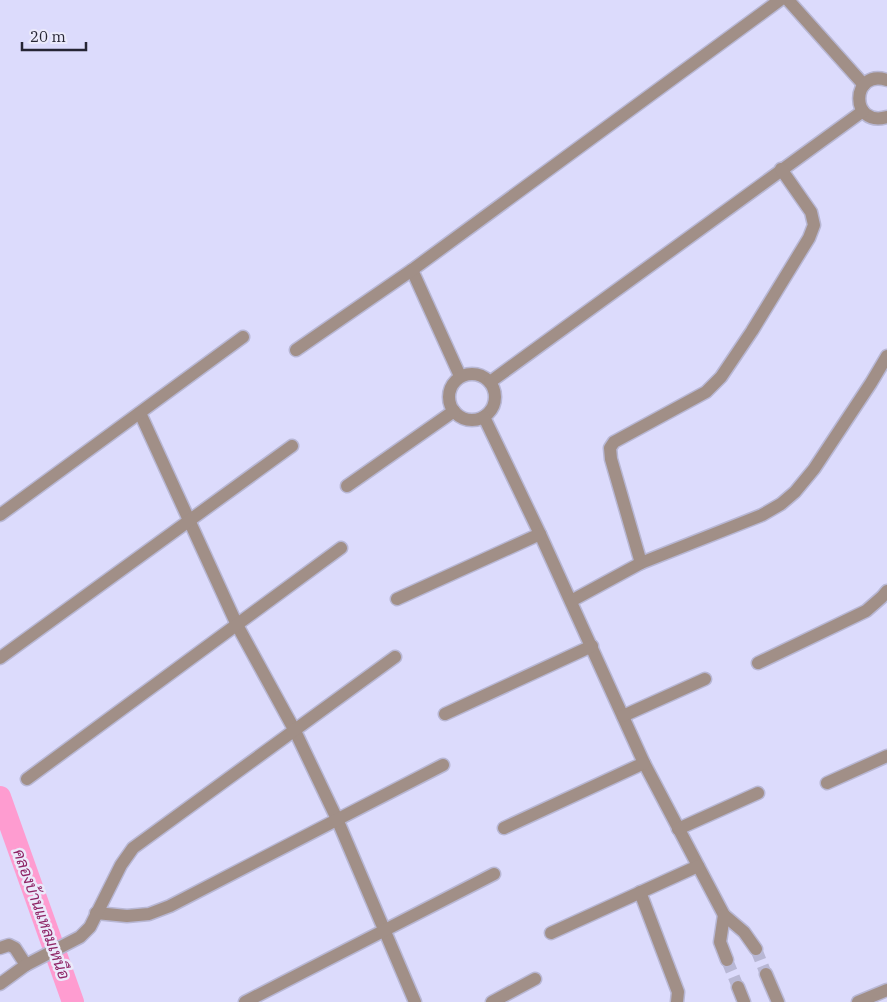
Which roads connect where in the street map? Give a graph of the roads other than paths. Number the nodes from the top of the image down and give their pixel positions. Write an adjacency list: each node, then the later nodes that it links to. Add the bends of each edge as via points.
1 (780, 0): 8 (street)
2 (788, 0): 4 (street)
3 (887, 80): 4 (street, via 877,78)
4 (864, 85): 5 (street, via 859,93)
5 (863, 111): 6 (street, via 877,119); 7 (street)
6 (887, 116)
7 (781, 169): 13 (street); 23 (street, via 811,212 814,224 809,238 752,331 721,377 706,392 614,442 610,448)
8 (412, 270): 10 (street); 12 (street)
9 (243, 337): 15 (street)
10 (296, 350)
11 (887, 356): 23 (street, via 814,469 781,504 762,515)
12 (460, 376): 13 (street, via 476,374); 14 (street, via 448,397)
13 (490, 382): 16 (street, via 494,389 494,405)
14 (454, 412): 16 (street, via 468,420); 18 (street)
15 (140, 413): 19 (street); 20 (street)
16 (484, 417): 21 (street)
17 (292, 446): 20 (street)
18 (347, 486)
19 (0, 515)
20 (188, 521): 27 (street); 30 (street)
21 (540, 534): 25 (street); 26 (street)
22 (340, 548): 27 (street)
23 (641, 563): 26 (street)
24 (887, 590): 31 (street, via 866,611)
25 (397, 599)
26 (571, 601): 28 (street)
27 (237, 625): 35 (street); 39 (street)
28 (592, 646): 33 (street); 34 (street)
29 (395, 657): 35 (street)
30 (0, 658)
31 (758, 664)
32 (705, 679): 34 (street)
33 (445, 714)
34 (623, 716): 37 (street)
35 (295, 731): 42 (street); 48 (street, via 133,848)
36 (887, 756): 40 (street)
37 (644, 763): 43 (street); 44 (street)
38 (443, 765): 42 (street)
39 (27, 779)
40 (827, 783)
41 (758, 793): 44 (street)
42 (337, 819): 48 (street, via 170,906 149,914); 50 (street)
43 (504, 828)
44 (678, 829): 45 (street)
45 (698, 866): 47 (street); 49 (street)
46 (494, 874): 50 (street)
47 (640, 892): 51 (street); 64 (street, via 678,992)
48 (96, 913): 55 (street, via 80,936)
49 (724, 915): 53 (street, via 744,932); 54 (street, via 720,942)
50 (384, 930): 61 (street); 62 (street)
51 (551, 933)
52 (0, 948): 55 (street, via 9,944)
53 (756, 949)
54 (727, 960)
55 (26, 965): 58 (street)
56 (766, 974): 66 (street)
57 (535, 979): 63 (street)
58 (0, 984)
59 (738, 987): 65 (street)
60 (887, 990): 67 (street)
61 (245, 1002)
62 (415, 1002)
63 (492, 1002)
64 (677, 1002)
65 (744, 1002)
66 (778, 1002)
67 (858, 1002)

